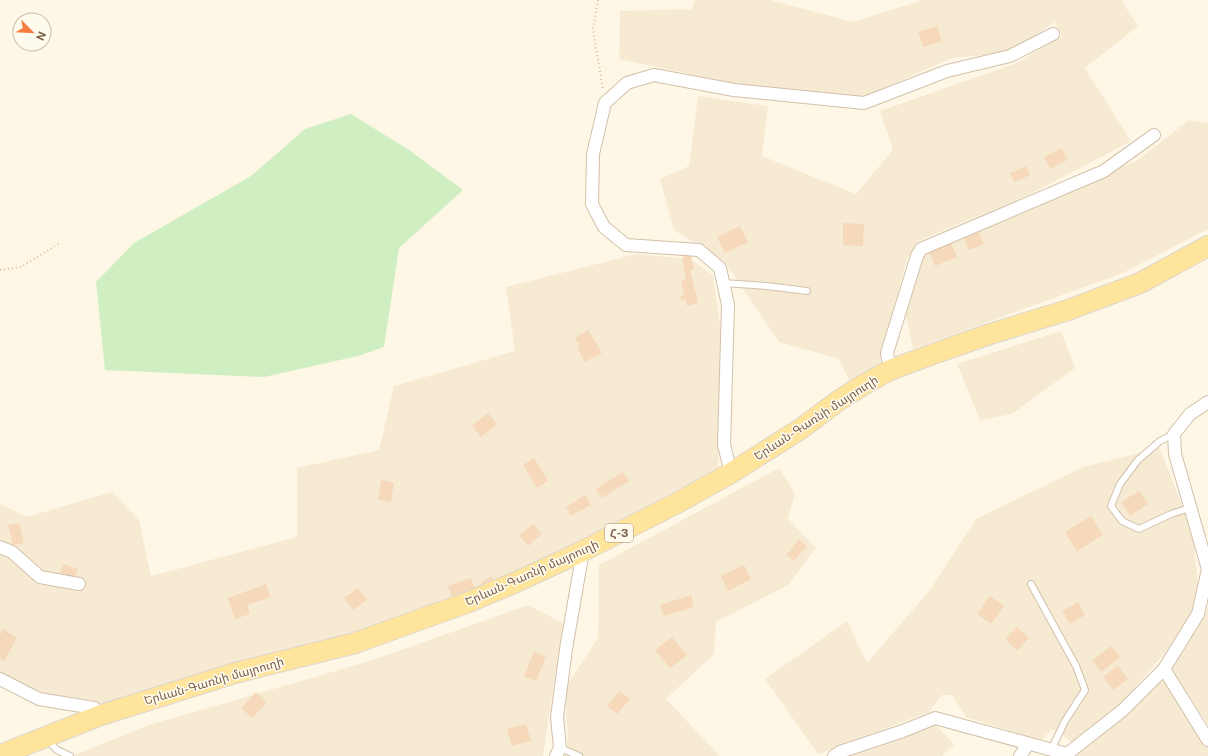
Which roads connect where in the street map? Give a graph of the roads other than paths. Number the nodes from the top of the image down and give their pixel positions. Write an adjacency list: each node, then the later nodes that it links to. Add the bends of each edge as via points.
1 (1053, 34): 4 (street, via 1010,56 947,71 864,103 734,90 654,75 626,83 605,103 593,154 592,204 604,227 626,245 699,250 720,268)
2 (1154, 135): 6 (street, via 1104,171 922,249 917,256 887,353)
3 (1208, 246): 6 (main road, Երևան-Գառնի մայրուղի / Հ-3, via 1140,283)
4 (723, 283): 5 (lane); 9 (street, via 728,305 724,445)
5 (807, 291)
6 (890, 370): 9 (main road, Երևան-Գառնի մայրուղի / Հ-3)
7 (1208, 402): 8 (street, via 1190,414)
8 (1174, 434): 10 (street, via 1175,454); 10 (lane, via 1160,441 1138,460 1120,484 1111,506 1122,521 1139,529)
9 (731, 473): 12 (main road, Երևան-Գառնի մայրուղի / Հ-3)
10 (1190, 508): 15 (street, via 1208,569 1198,614)
11 (0, 546): 13 (street, via 12,552 40,577)
12 (583, 551): 17 (main road, Երևան-Գառնի մայրուղի / Հ-3, via 466,603 355,643 235,672); 22 (street, via 557,717)
13 (79, 584)
14 (1031, 584): 21 (lane, via 1076,666 1085,690 1065,721)
15 (1164, 669): 19 (street); 24 (street, via 1123,710)
16 (0, 679): 17 (street, via 39,699 94,708)
17 (101, 715): 18 (main road, Երևան-Գառնի մայրուղի / Հ-3)
18 (44, 737): 23 (main road, Երևան-Գառնի մայրուղի / Հ-3); 25 (lane, via 57,750)
19 (1208, 740)
20 (1028, 744): 21 (street); 27 (street, via 935,718); 28 (street)
21 (1051, 750): 24 (street)
22 (558, 752): 26 (lane)
23 (0, 755)
24 (1068, 755)
25 (70, 756)
26 (579, 756)
27 (834, 756)
28 (1020, 756)

